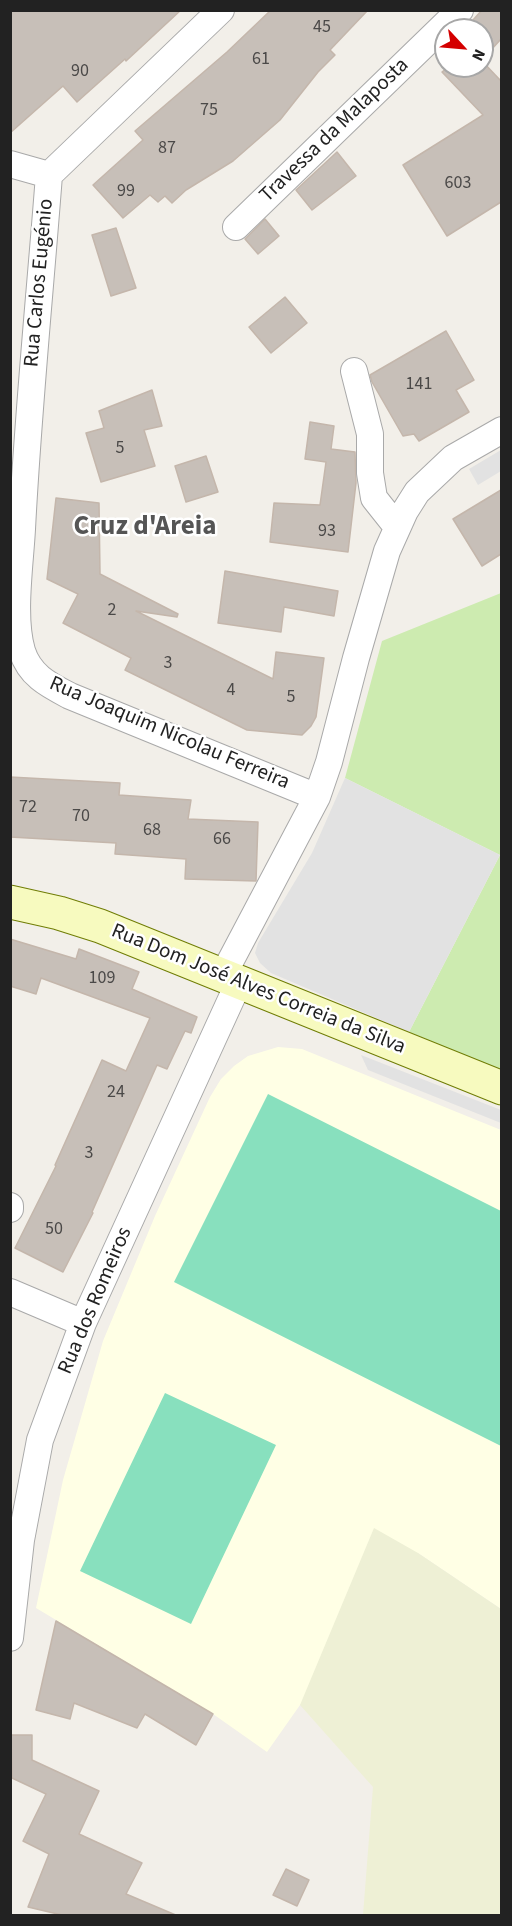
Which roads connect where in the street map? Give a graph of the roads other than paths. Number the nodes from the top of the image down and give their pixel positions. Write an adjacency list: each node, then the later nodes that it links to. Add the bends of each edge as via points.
1 (221, 10): 4 (street, Rua Carlos Eugénio)
2 (460, 10): 5 (street, Travessa da Malaposta)
3 (10, 164): 4 (street)
4 (49, 176): 9 (street, Rua Carlos Eugénio)
5 (236, 227)
6 (354, 371): 8 (street, via 370,434 374,498)
7 (501, 430): 8 (street, Rua dos Romeiros, via 453,458 417,492)
8 (397, 527): 10 (street, Rua dos Romeiros)
9 (14, 628): 10 (street, Rua Joaquim Nicolau Ferreira, via 29,667 44,682)
10 (317, 797): 12 (street, Rua dos Romeiros)
11 (10, 902): 12 (main road, Rua Dom José Alves Correia da Silva, via 100,926)
12 (231, 979): 13 (main road, Rua Dom José Alves Correia da Silva); 15 (street, Rua dos Romeiros)
13 (501, 1088)
14 (10, 1292): 15 (street)
15 (83, 1323): 16 (street, Rua dos Romeiros, via 40,1440)
16 (16, 1540): 17 (street, Rua dos Romeiros)
17 (10, 1638)

